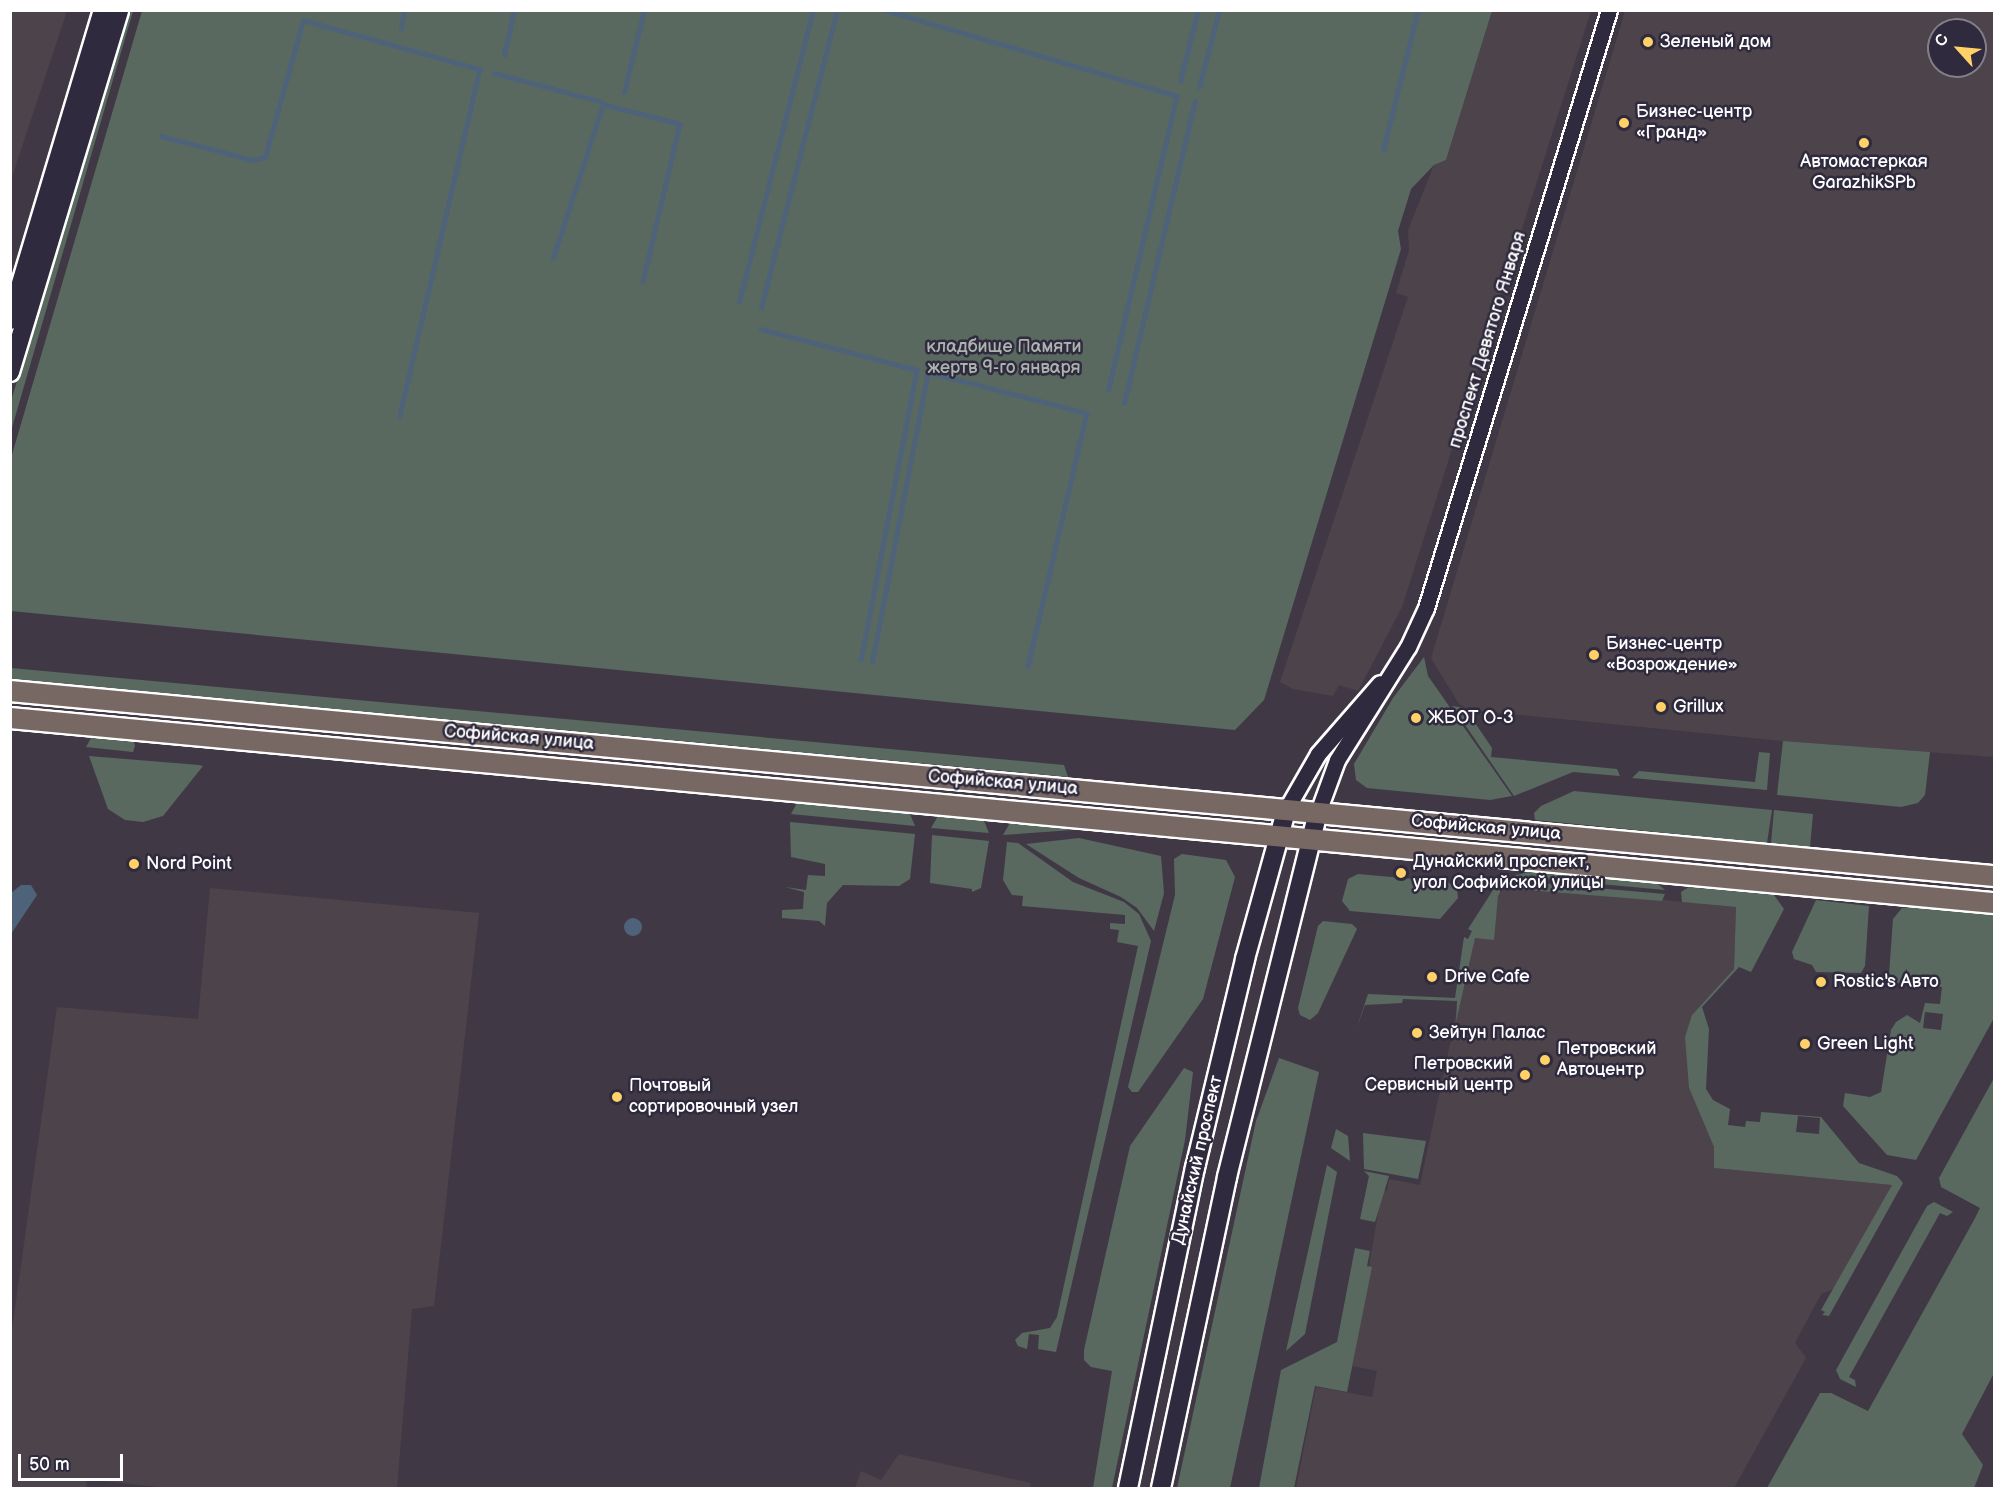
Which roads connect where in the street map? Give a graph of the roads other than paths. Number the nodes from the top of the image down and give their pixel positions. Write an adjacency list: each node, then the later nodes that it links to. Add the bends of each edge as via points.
1 (103, 10): 4 (main road)
2 (119, 10): 5 (main road)
3 (1609, 10): 6 (street, проспект Девятого Января, via 1430,598 1414,636)
4 (10, 320)
5 (10, 372)
6 (1389, 675): 9 (street, проспект Девятого Января, via 1317,754); 10 (street, проспект Девятого Января, via 1337,760)
7 (10, 691): 9 (main road, Софийская улица)
8 (10, 718): 11 (main road, Софийская улица)
9 (1287, 808): 10 (main road, Софийская улица); 11 (main road, Дунайский проспект)
10 (1318, 812): 12 (main road, Дунайский проспект); 13 (main road, Софийская улица)
11 (1279, 835): 12 (main road, Софийская улица); 15 (main road, Дунайский проспект, via 1195,1168)
12 (1311, 838): 14 (main road, Софийская улица); 16 (main road, Дунайский проспект, via 1224,1188)
13 (1995, 876)
14 (1995, 903)
15 (1128, 1488)
16 (1161, 1488)

